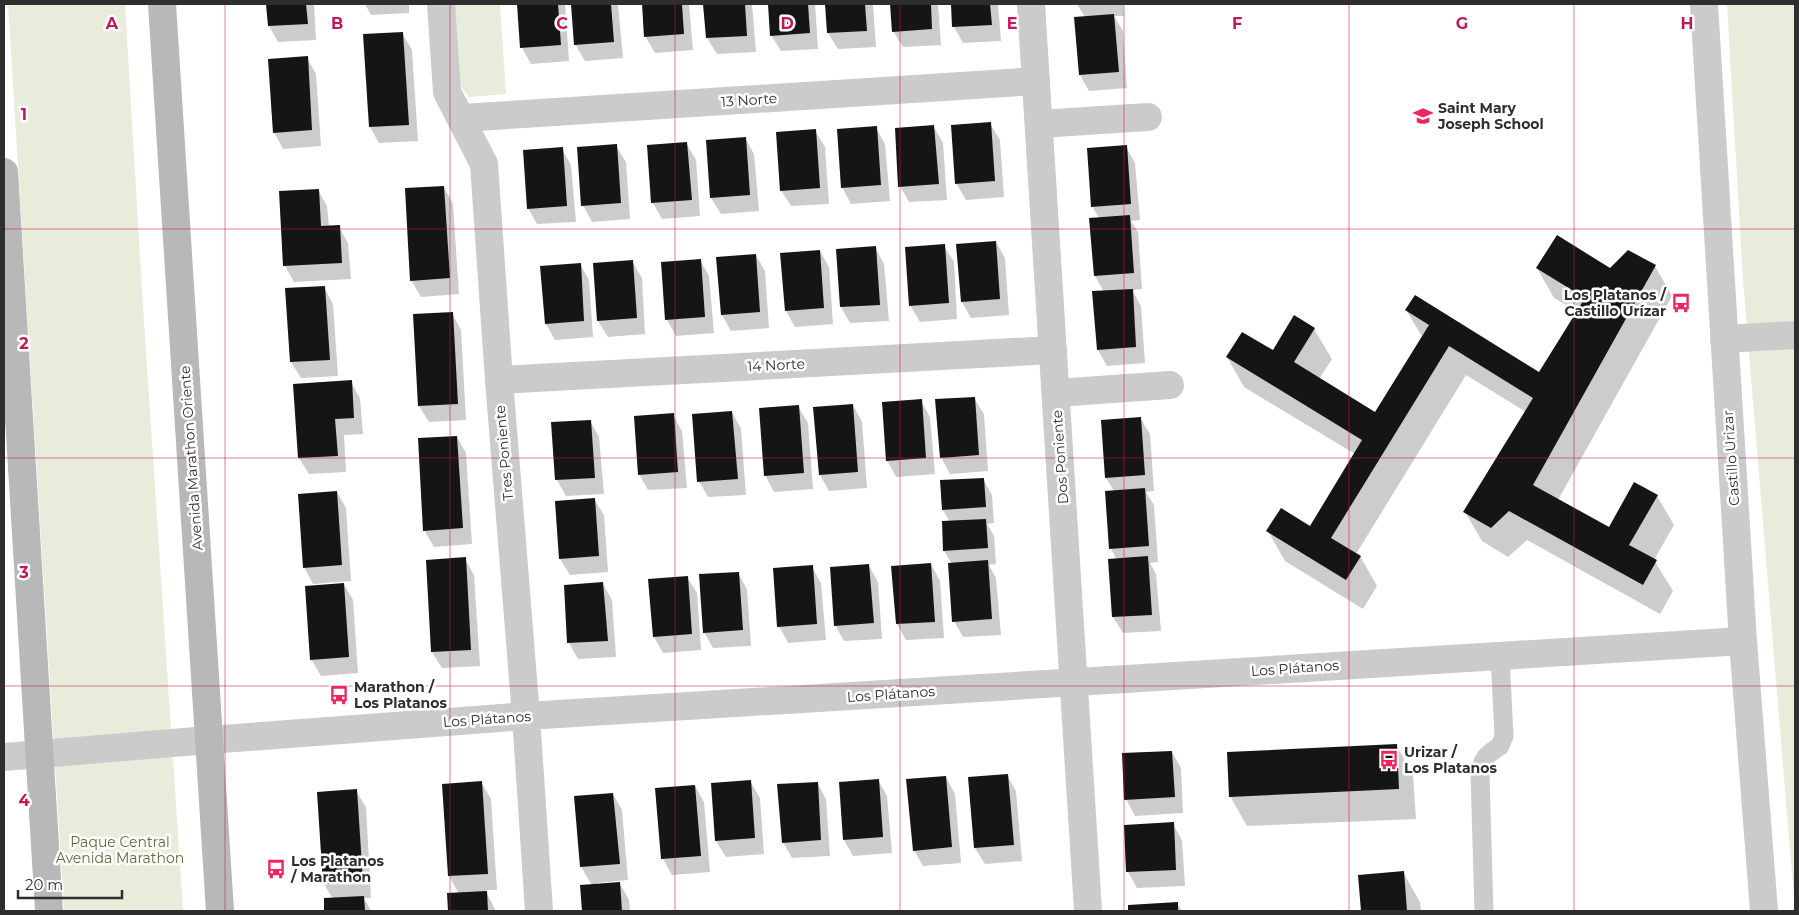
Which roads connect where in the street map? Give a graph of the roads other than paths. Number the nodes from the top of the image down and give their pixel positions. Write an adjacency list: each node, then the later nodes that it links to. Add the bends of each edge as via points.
1 (162, 4): 20 (main road, Avenida Marathon Oriente)
2 (441, 4): 7 (street, Tres Poniente, via 447,92)
3 (1031, 4): 5 (street, Dos Poniente)
4 (1704, 4): 11 (street, Castillo Urizar)
5 (1036, 81): 7 (street, 13 Norte); 8 (street, Dos Poniente)
6 (1148, 117): 8 (street)
7 (462, 118): 13 (street, Tres Poniente, via 484,164)
8 (1039, 124): 12 (street, Dos Poniente)
9 (4, 172): 21 (main road)
10 (1795, 335): 11 (street)
11 (1724, 339): 16 (street, Castillo Urizar)
12 (1053, 350): 13 (street, 14 Norte); 15 (street, Dos Poniente)
13 (499, 380): 19 (street, Tres Poniente)
14 (1170, 385): 15 (street)
15 (1056, 393): 18 (street, Dos Poniente)
16 (1743, 641): 17 (street, Los Plátanos); 28 (street, Castillo Urizar)
17 (1500, 656): 18 (street, Los Plátanos); 27 (lane, via 1504,736 1500,746 1484,758 1480,774)
18 (1074, 682): 19 (street, Los Plátanos); 26 (street, Dos Poniente)
19 (526, 716): 20 (street, Los Plátanos); 25 (street, Tres Poniente)
20 (209, 740): 21 (street, Los Plátanos); 24 (main road, Avenida Marathon Oriente)
21 (40, 755): 22 (street, Los Plátanos); 23 (main road)
22 (4, 758)
23 (49, 911)
24 (220, 911)
25 (539, 911)
26 (1088, 911)
27 (1484, 911)
28 (1764, 911)

